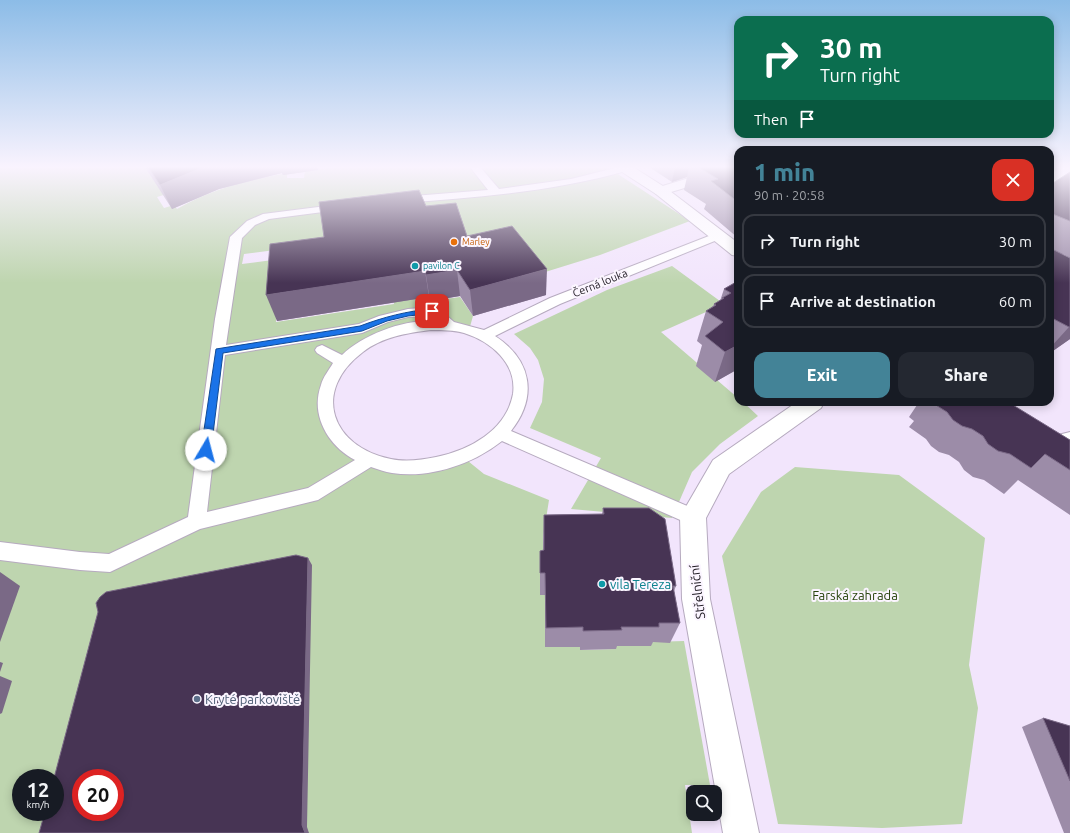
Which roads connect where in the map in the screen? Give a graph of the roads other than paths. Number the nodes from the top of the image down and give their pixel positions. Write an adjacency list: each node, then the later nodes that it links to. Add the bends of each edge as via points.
1 (347, 206): 8 (lane, via 267,216 251,222 236,237)
2 (679, 206): 3 (street)
3 (718, 236): 4 (street); 6 (lane, Černá louka, via 555,301)
4 (734, 248)
5 (450, 326): 6 (lane); 8 (lane, via 432,311 384,319 362,328); 9 (lane, via 411,327 391,332 373,340)
6 (486, 336): 11 (lane, via 511,357 518,370 521,386 519,402 512,418)
7 (322, 350): 9 (lane)
8 (219, 351): 16 (lane)
9 (343, 362): 14 (lane, via 332,376 326,392 324,408 328,424 337,438 351,451)
10 (806, 406): 15 (street, via 721,467)
11 (500, 433): 14 (lane, via 484,446 463,457 440,464 392,466); 15 (lane)
12 (1031, 435): 13 (lane, via 1045,442 1054,443)
13 (1070, 438)
14 (369, 460): 16 (lane, via 312,494)
15 (693, 517): 18 (street, Střelniční, via 696,599)
16 (197, 522): 17 (lane, via 110,563)
17 (0, 551)
18 (741, 833)

